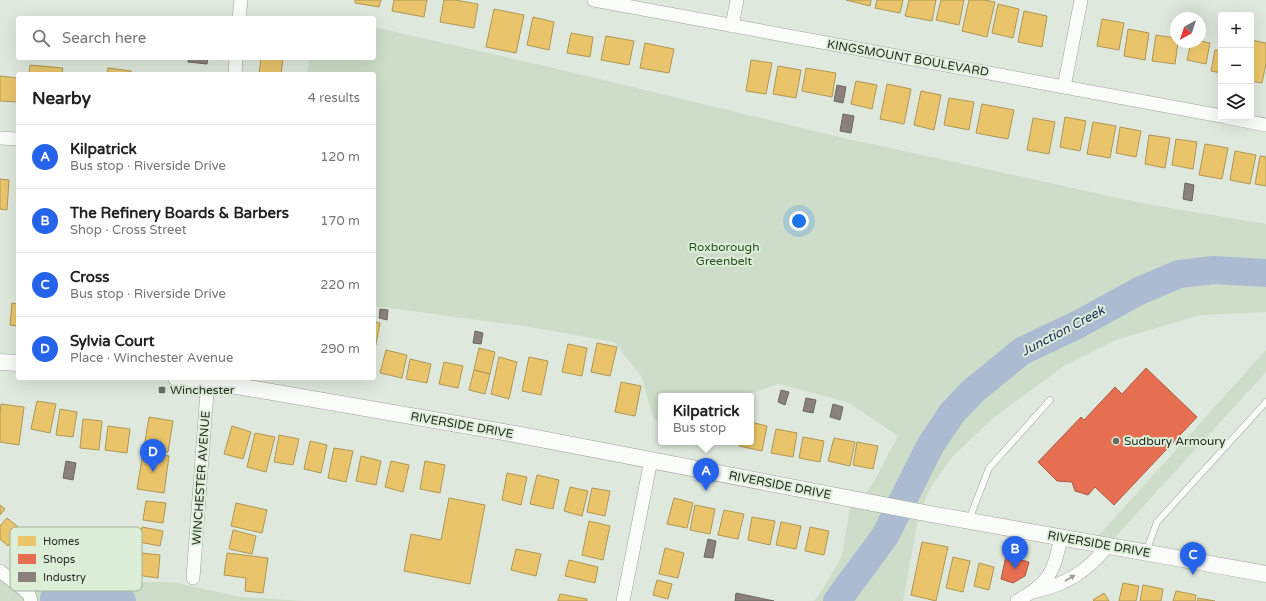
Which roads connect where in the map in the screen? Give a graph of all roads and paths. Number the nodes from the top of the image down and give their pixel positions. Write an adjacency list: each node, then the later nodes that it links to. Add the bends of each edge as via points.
1 (241, 0): 5 (street)
2 (594, 0): 6 (street, KINGSMOUNT BOULEVARD)
3 (738, 0): 6 (street)
4 (1081, 0): 9 (street)
5 (239, 16)
6 (732, 26): 9 (street, KINGSMOUNT BOULEVARD)
7 (236, 60): 8 (street)
8 (235, 72)
9 (1064, 87): 10 (street, KINGSMOUNT BOULEVARD)
10 (1218, 115)
11 (1240, 120): 12 (street)
12 (1266, 125)
13 (0, 138): 14 (street)
14 (16, 139)
15 (0, 362): 16 (street)
16 (16, 363)
17 (208, 380): 20 (street, RIVERSIDE DRIVE); 27 (street, WINCHESTER AVENUE)
18 (1050, 400): 21 (lane, via 990,468)
19 (1266, 402): 24 (lane, via 1157,522)
20 (652, 460): 21 (street, RIVERSIDE DRIVE); 32 (street)
21 (968, 520): 22 (street, RIVERSIDE DRIVE)
22 (1061, 537): 23 (street, RIVERSIDE DRIVE); 30 (street, via 1054,567 1040,587)
23 (1109, 545): 24 (street, RIVERSIDE DRIVE); 30 (street, one-way to 23, via 1062,583 1085,570)
24 (1146, 552): 26 (street, RIVERSIDE DRIVE)
25 (0, 571): 28 (street)
26 (1266, 574)
27 (193, 578)
28 (10, 579)
29 (25, 591): 31 (street)
30 (1033, 592): 33 (street)
31 (31, 601)
32 (623, 601)
33 (1017, 601)

